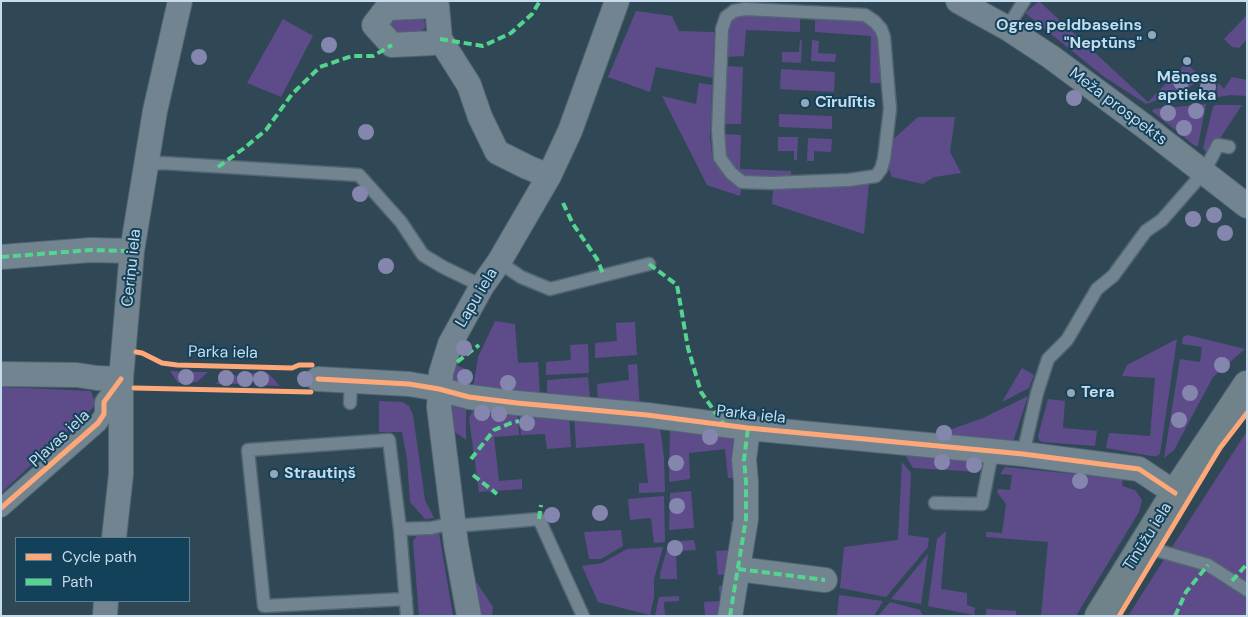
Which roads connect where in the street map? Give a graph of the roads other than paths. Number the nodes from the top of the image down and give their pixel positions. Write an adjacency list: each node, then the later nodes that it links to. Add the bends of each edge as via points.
1 (180, 1): 9 (street, Ceriņu iela)
2 (617, 1): 11 (street, Lapu iela, via 570,131)
3 (958, 1): 6 (street, Meža prospekts)
4 (1024, 1): 6 (lane)
5 (844, 14): 5 (lane, via 745,8 726,17 722,29 720,158 742,182 850,180 876,176 881,169 890,109 884,37 875,22 865,15)
6 (1007, 28): 10 (street, Meža prospekts)
7 (440, 38): 11 (street, via 469,85 497,152)
8 (1229, 147): 10 (lane, via 1218,145)
9 (145, 165): 13 (street, Ceriņu iela); 17 (lane, via 162,163 359,175 401,222 423,255)
10 (1204, 172): 12 (street, Meža prospekts); 25 (lane, via 1162,220 1146,231 1114,276 1097,289 1067,340 1048,359)
11 (549, 176): 15 (street, Lapu iela)
12 (1247, 206)
13 (132, 251): 14 (street, via 92,250); 19 (street, Ceriņu iela)
14 (1, 256)
15 (499, 262): 16 (lane, via 521,277 550,290); 17 (street, Lapu iela)
16 (649, 264)
17 (482, 286): 22 (street, Lapu iela, via 450,344)
18 (1, 374): 19 (street)
19 (121, 379): 28 (street, Pļavas iela, via 104,402 104,414 98,423); 31 (street, Ceriņu iela, via 121,474)
20 (318, 379): 22 (street, Parka iela, via 350,392 409,384)
21 (1247, 385): 26 (main road, Tīnūžu iela)
22 (440, 389): 23 (street, Parka iela, via 478,398); 29 (street, Lapu iela, via 439,407)
23 (748, 428): 24 (street, Parka iela); 33 (street, via 744,460 746,519)
24 (992, 452): 25 (street, Parka iela); 27 (lane, via 982,504)
25 (1024, 454): 26 (street, Parka iela, via 1139,469)
26 (1175, 493): 32 (main road, Tīnūžu iela)
27 (935, 503)
28 (1, 508)
29 (454, 524): 30 (lane); 40 (street, Lapu iela); 41 (lane, via 539,519)
30 (400, 529): 36 (lane); 36 (lane, via 389,440 248,450 264,606)
31 (114, 537)
32 (1142, 546): 35 (lane, via 1208,565); 43 (main road, Tīnūžu iela)
33 (738, 569): 34 (street); 42 (street)
34 (825, 580)
35 (1247, 590)
36 (406, 599): 39 (lane)
37 (106, 602): 38 (street)
38 (104, 616)
39 (407, 616)
40 (469, 616)
41 (583, 616)
42 (730, 616)
43 (1099, 616)

